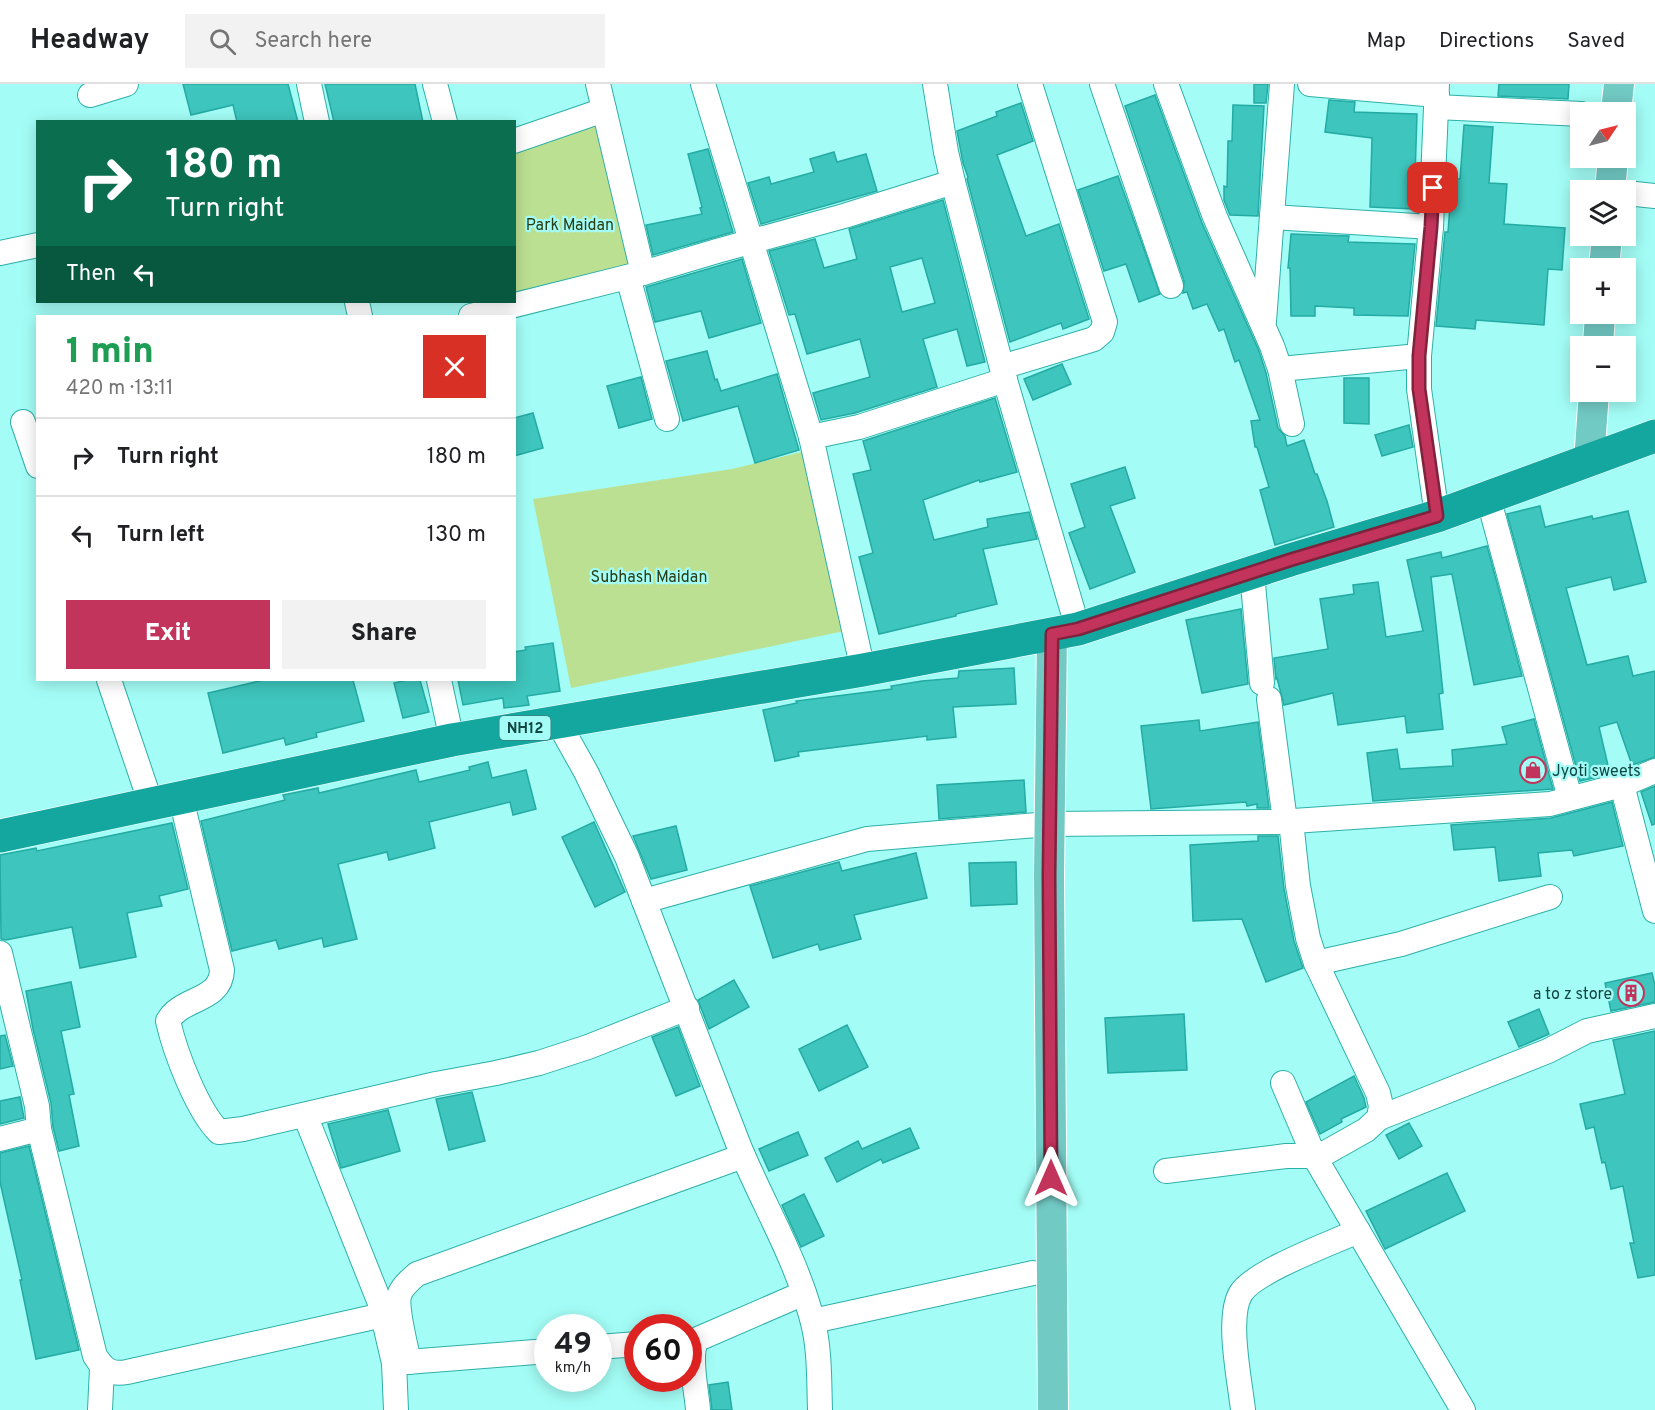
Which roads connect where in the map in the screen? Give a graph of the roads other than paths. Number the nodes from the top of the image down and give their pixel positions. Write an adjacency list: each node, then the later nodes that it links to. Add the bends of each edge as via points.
1 (126, 84): 13 (street)
2 (309, 84): 18 (street)
3 (435, 84): 19 (street)
4 (598, 84): 16 (street)
5 (703, 84): 26 (street)
6 (935, 84): 21 (street)
7 (1030, 84): 37 (street, via 1105,322 1094,339)
8 (1102, 84): 30 (street)
9 (1166, 84): 34 (street, via 1215,217)
10 (1282, 84): 24 (street)
11 (1310, 84): 14 (street)
12 (1619, 84): 15 (main road)
13 (90, 95)
14 (1437, 95): 17 (street); 25 (street)
15 (1618, 102)
16 (604, 110): 20 (street); 29 (street)
17 (1570, 113)
18 (317, 120)
19 (444, 120)
20 (516, 140)
21 (953, 182): 26 (street); 37 (street)
22 (1636, 194): 23 (street)
23 (1655, 196)
24 (1272, 217): 25 (street); 34 (street)
25 (1431, 227): 35 (street)
26 (751, 241): 29 (street); 42 (street)
27 (36, 245): 28 (street)
28 (0, 253)
29 (635, 275): 31 (street); 39 (street)
30 (1171, 286)
31 (516, 302)
32 (497, 306): 33 (street)
33 (474, 315)
34 (1264, 324): 36 (street)
35 (1419, 356): 36 (street); 47 (street, via 1422,420)
36 (1280, 369): 41 (street)
37 (1004, 374): 42 (street, via 859,427); 49 (street)
38 (1593, 402): 45 (main road)
39 (667, 419)
40 (23, 422): 44 (street)
41 (1292, 424)
42 (811, 436): 50 (street)
43 (1655, 436): 45 (highway, NH12)
44 (36, 460)
45 (1589, 461): 46 (highway, NH12)
46 (1488, 497): 47 (highway, NH12); 57 (street)
47 (1437, 516): 48 (highway, NH12)
48 (1252, 573): 49 (highway, NH12); 59 (street, via 1266,691)
49 (1065, 632): 50 (highway, NH12); 60 (main road)
50 (863, 670): 53 (highway, NH12)
51 (109, 681): 58 (street)
52 (439, 681): 54 (street)
53 (558, 722): 54 (highway, NH12); 63 (street, via 627,856)
54 (452, 740): 58 (highway, NH12)
55 (1655, 771): 56 (street)
56 (1622, 785): 57 (street); 64 (street)
57 (1570, 798): 59 (street, via 1550,804)
58 (166, 801): 61 (highway, NH12); 70 (street, via 222,969 218,986 172,1013 168,1021 201,1108 219,1132)
59 (1288, 821): 60 (street); 66 (street, via 1302,911)
60 (1050, 824): 63 (street, via 867,839); 91 (main road)
61 (0, 836)
62 (1550, 897): 66 (street, via 1401,944)
63 (644, 901): 67 (street)
64 (1655, 911)
65 (0, 953): 72 (street, via 37,1106)
66 (1317, 963): 71 (street, via 1378,1093)
67 (687, 1008): 70 (street, via 539,1063); 74 (street)
68 (1655, 1016): 71 (street, via 1587,1031 1548,1051)
69 (1283, 1083): 75 (street)
70 (305, 1115): 80 (street)
71 (1379, 1118): 75 (street, via 1366,1130)
72 (39, 1129): 73 (street); 85 (street, via 95,1356)
73 (0, 1139)
74 (743, 1156): 79 (street); 84 (street, via 417,1274 399,1296)
75 (1314, 1156): 76 (street); 77 (street)
76 (1166, 1171)
77 (1358, 1232): 92 (street, via 1268,1272 1241,1293 1234,1332); 93 (street)
78 (1033, 1273): 81 (street)
79 (804, 1293): 81 (street); 82 (street)
80 (383, 1315): 84 (street); 85 (street, via 128,1372 116,1374)
81 (813, 1321): 90 (street)
82 (702, 1335)
83 (534, 1352): 84 (street)
84 (401, 1363): 88 (street)
85 (102, 1368): 87 (street)
86 (696, 1392): 89 (street)
87 (100, 1410)
88 (396, 1410)
89 (698, 1410)
90 (820, 1410)
91 (1053, 1410)
92 (1244, 1410)
93 (1463, 1410)

